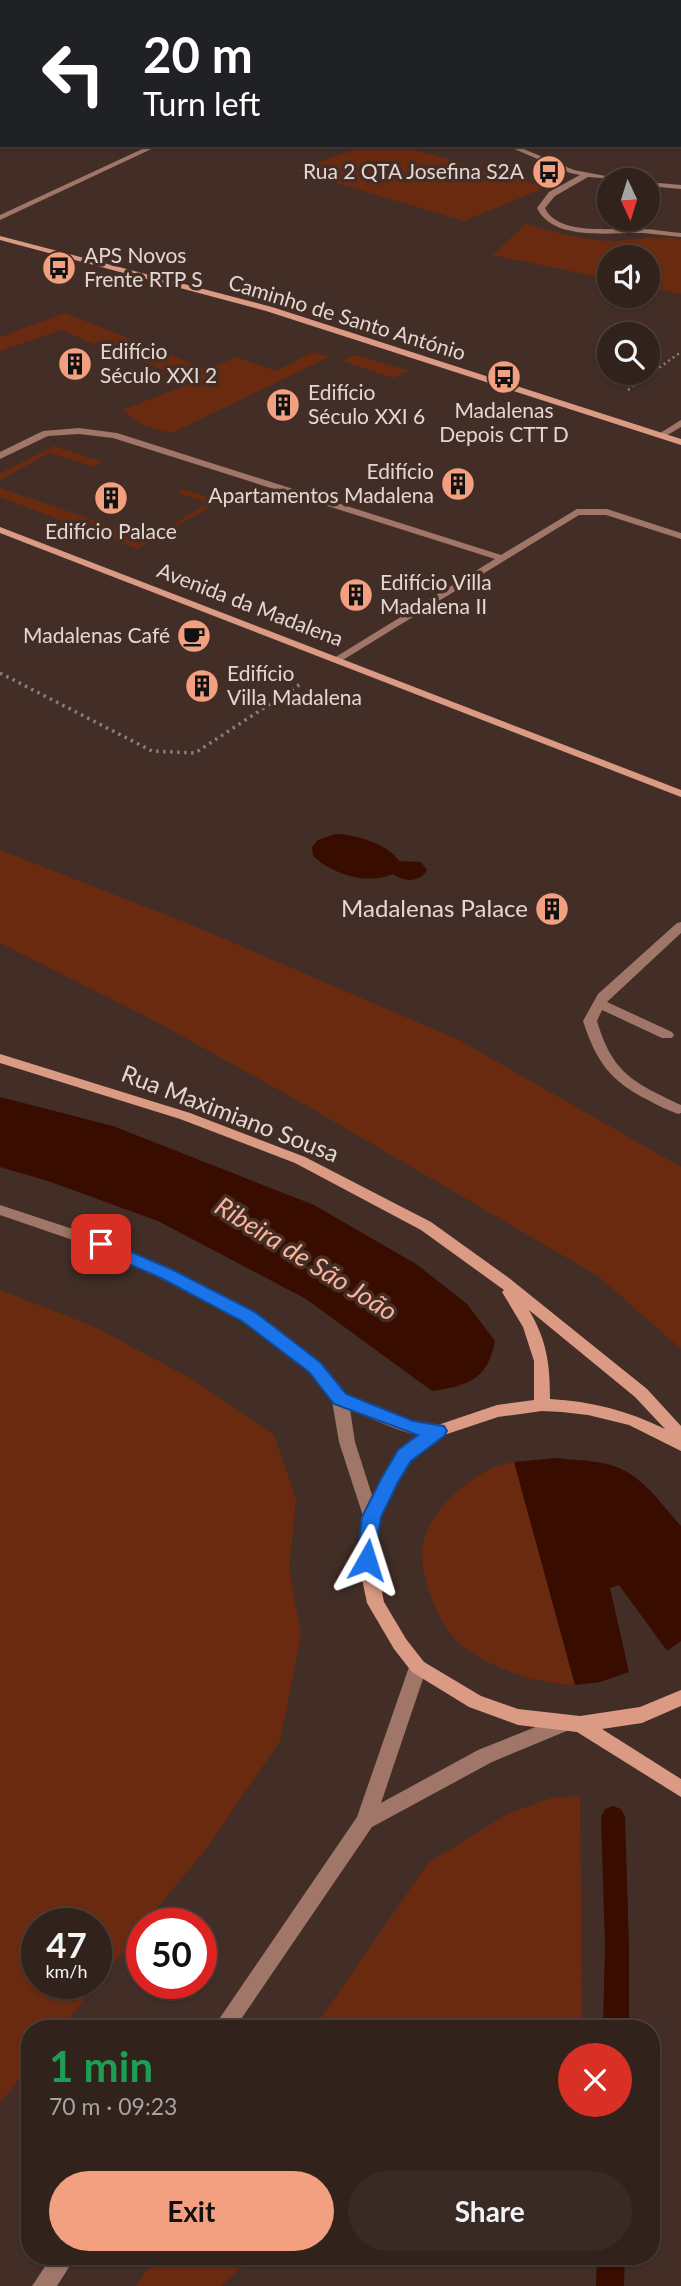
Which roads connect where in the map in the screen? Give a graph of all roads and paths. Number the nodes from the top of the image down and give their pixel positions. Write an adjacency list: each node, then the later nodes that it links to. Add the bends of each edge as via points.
1 (153, 147): 7 (street)
2 (513, 147): 3 (street)
3 (586, 175): 4 (street); 8 (street, via 552,194 541,208 545,218 581,230)
4 (597, 176)
5 (660, 185): 6 (street)
6 (681, 187)
7 (0, 218)
8 (681, 235)
9 (0, 238): 11 (street, Caminho de Santo António, via 269,309)
10 (681, 352): 11 (path)
11 (592, 413): 13 (street, Caminho de Santo António)
12 (681, 423): 13 (street)
13 (661, 436): 14 (street, Caminho de Santo António)
14 (681, 442)
15 (0, 456): 18 (street, via 46,433 114,435)
16 (0, 530): 19 (street, Avenida da Madalena)
17 (681, 536): 18 (street, via 607,512 585,511)
18 (502, 558): 19 (street)
19 (338, 660): 22 (street, Avenida da Madalena)
20 (0, 673): 21 (path, via 152,751 176,754 195,753)
21 (310, 677)
22 (681, 794)
23 (681, 926): 24 (street)
24 (599, 1004): 25 (street); 27 (street, via 590,1021 598,1050 625,1083)
25 (667, 1035)
26 (0, 1058): 29 (street, Rua Maximiano Sousa, via 159,1107 300,1160 426,1226)
27 (678, 1109)
28 (0, 1210): 30 (street, via 101,1244 248,1317 315,1367)
29 (504, 1282): 31 (street, Rua Maximiano Sousa, via 531,1327 542,1361); 33 (street, Rua Maximiano Sousa, via 641,1394)
30 (340, 1399): 32 (street, via 411,1427); 35 (street, via 347,1443)
31 (542, 1405): 32 (street, via 497,1411); 34 (street, via 588,1409 633,1420)
32 (438, 1431): 35 (street, via 404,1455)
33 (681, 1436)
34 (681, 1445)
35 (371, 1517): 36 (street, via 367,1560 376,1603)
36 (418, 1667): 38 (street, via 475,1702 518,1717); 40 (street)
37 (681, 1698): 38 (street, via 642,1715)
38 (571, 1724): 39 (street); 40 (street, via 485,1756)
39 (681, 1789)
40 (365, 1821): 41 (street)
41 (228, 2020)
42 (58, 2265): 43 (street)
43 (43, 2286)

